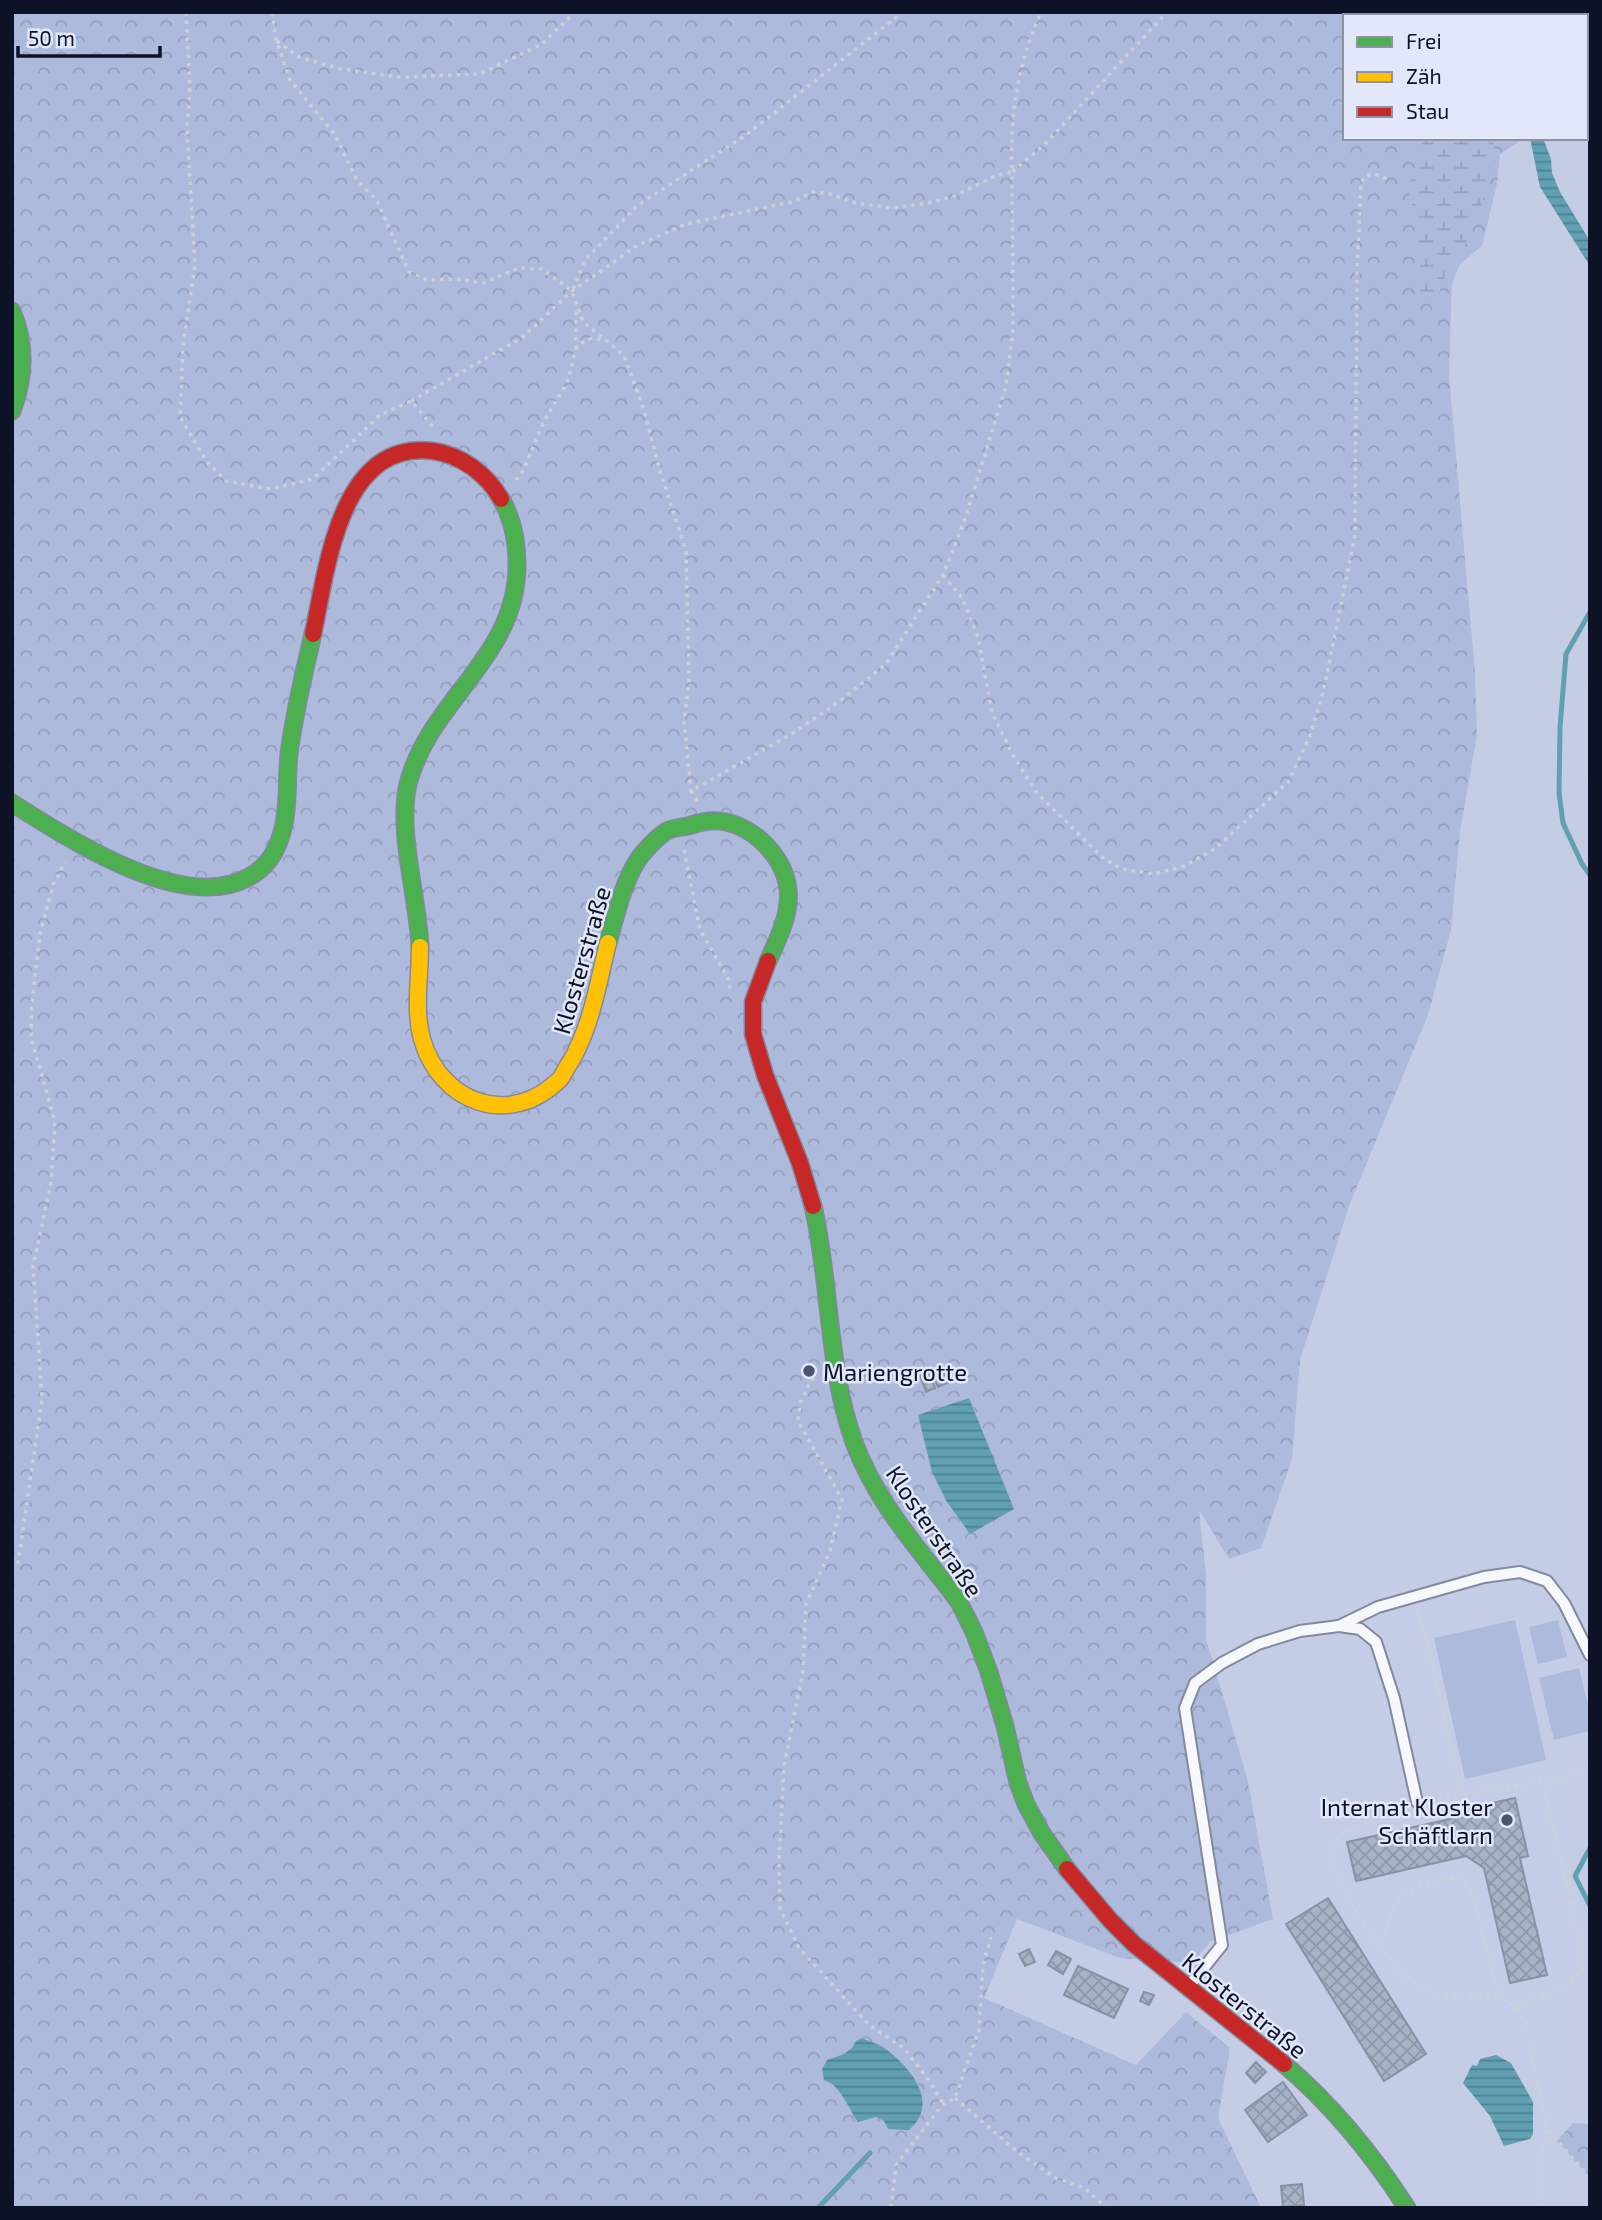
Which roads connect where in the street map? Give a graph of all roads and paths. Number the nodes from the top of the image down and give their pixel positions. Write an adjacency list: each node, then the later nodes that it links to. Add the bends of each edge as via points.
1 (186, 12): 15 (path, via 195,265 183,346 180,417 207,462 226,481 271,489 313,479 380,415)
2 (272, 12): 7 (path)
3 (575, 12): 7 (path, via 542,44 480,74 398,77 337,68 299,57)
4 (903, 12): 10 (path, via 746,135 638,205 585,260)
5 (1041, 12): 8 (path, via 1013,104)
6 (1167, 12): 8 (path, via 1046,143)
7 (276, 39): 10 (path, via 290,80 335,135 357,180 377,201 409,272 427,280 483,283 519,268 542,269)
8 (1012, 172): 10 (path, via 933,202 892,208 814,192 791,202 686,224 638,245); 19 (path, via 1013,329 1006,386)
9 (1390, 180): 19 (path, via 1375,174 1365,176 1361,184 1355,535 1324,689 1289,781 1216,848 1184,866 1154,874 1121,869 1102,857 1037,793 992,713 978,637 962,598)
10 (572, 291): 11 (path); 15 (path, via 523,337)
11 (576, 305): 13 (path, via 583,322); 14 (path)
12 (12, 311): 16 (main road, via 21,339 23,371)
13 (607, 341): 14 (path, via 593,338); 22 (path, via 624,356 686,551 689,681 684,721)
14 (576, 349): 18 (path, via 567,383 544,421 524,469)
15 (411, 401): 17 (path, via 440,435)
16 (12, 411)
17 (444, 451): 18 (main road, Klosterstraße, via 468,463); 26 (main road, via 417,450 391,457 369,472 349,499 333,540 295,718 283,829 275,854 259,871 234,884 207,889 180,886)
18 (501, 498): 25 (main road, Klosterstraße, via 516,537 519,573 514,611 494,647 427,737 410,777 404,815 417,898 418,1016 426,1053 442,1080 464,1096 488,1105 516,1107 545,1095 567,1072 581,1046 629,875 650,841)
19 (943, 575): 22 (path, via 885,664 793,733)
20 (1590, 666): 21 (path, via 1584,721)
21 (1590, 789)
22 (691, 791): 24 (path)
23 (12, 803): 26 (main road)
24 (708, 821): 25 (main road, Klosterstraße); 39 (main road, Klosterstraße, via 755,836 777,857 789,892 785,928 754,995 750,1027 806,1179 820,1240 838,1377 848,1425 866,1470 896,1519 958,1601 983,1653 1019,1787 1036,1822 1097,1908)
25 (678, 825): 27 (path, via 700,930 729,980)
26 (76, 842): 29 (path, via 54,885 40,934 32,1003 32,1037 55,1122 51,1183 33,1266 42,1399)
27 (732, 1003)
28 (818, 1368): 43 (path, via 800,1403 798,1421 842,1499 830,1550 806,1604 803,1671 784,1766 780,1908 799,1948 869,2025 905,2049)
29 (18, 1564)
30 (1409, 1598): 31 (lane); 32 (lane, via 1520,1572 1547,1581 1564,1603); 35 (path, via 1426,1636)
31 (1339, 1626): 36 (lane, via 1360,1629 1376,1642 1394,1698); 39 (lane, via 1300,1631 1258,1644 1195,1683 1185,1708 1222,1945)
32 (1590, 1655)
33 (1590, 1764): 34 (path)
34 (1543, 1781): 35 (path); 41 (path, via 1582,1953 1581,1973 1563,1990)
35 (1461, 1795): 36 (path)
36 (1417, 1802): 38 (path, via 1340,1834 1333,1850 1334,1868 1364,1927)
37 (991, 1937): 42 (path, via 983,1964 979,2031)
38 (1383, 1950): 40 (path, via 1401,1974 1436,1992 1461,1998); 40 (path, via 1384,1925 1410,1890 1437,1879 1461,1878 1473,1894)
39 (1187, 1987): 48 (main road, Klosterstraße, via 1289,2068 1322,2101 1360,2143)
40 (1498, 1997): 41 (path)
41 (1516, 2006): 44 (path, via 1526,2024)
42 (955, 2098): 43 (path); 47 (path, via 1014,2149 1055,2178 1085,2188)
43 (943, 2104): 46 (path, via 896,2165)
44 (1547, 2129): 45 (path); 49 (path, via 1541,2150)
45 (1590, 2178)
46 (891, 2208)
47 (1106, 2208)
48 (1407, 2208)
49 (1542, 2208)

